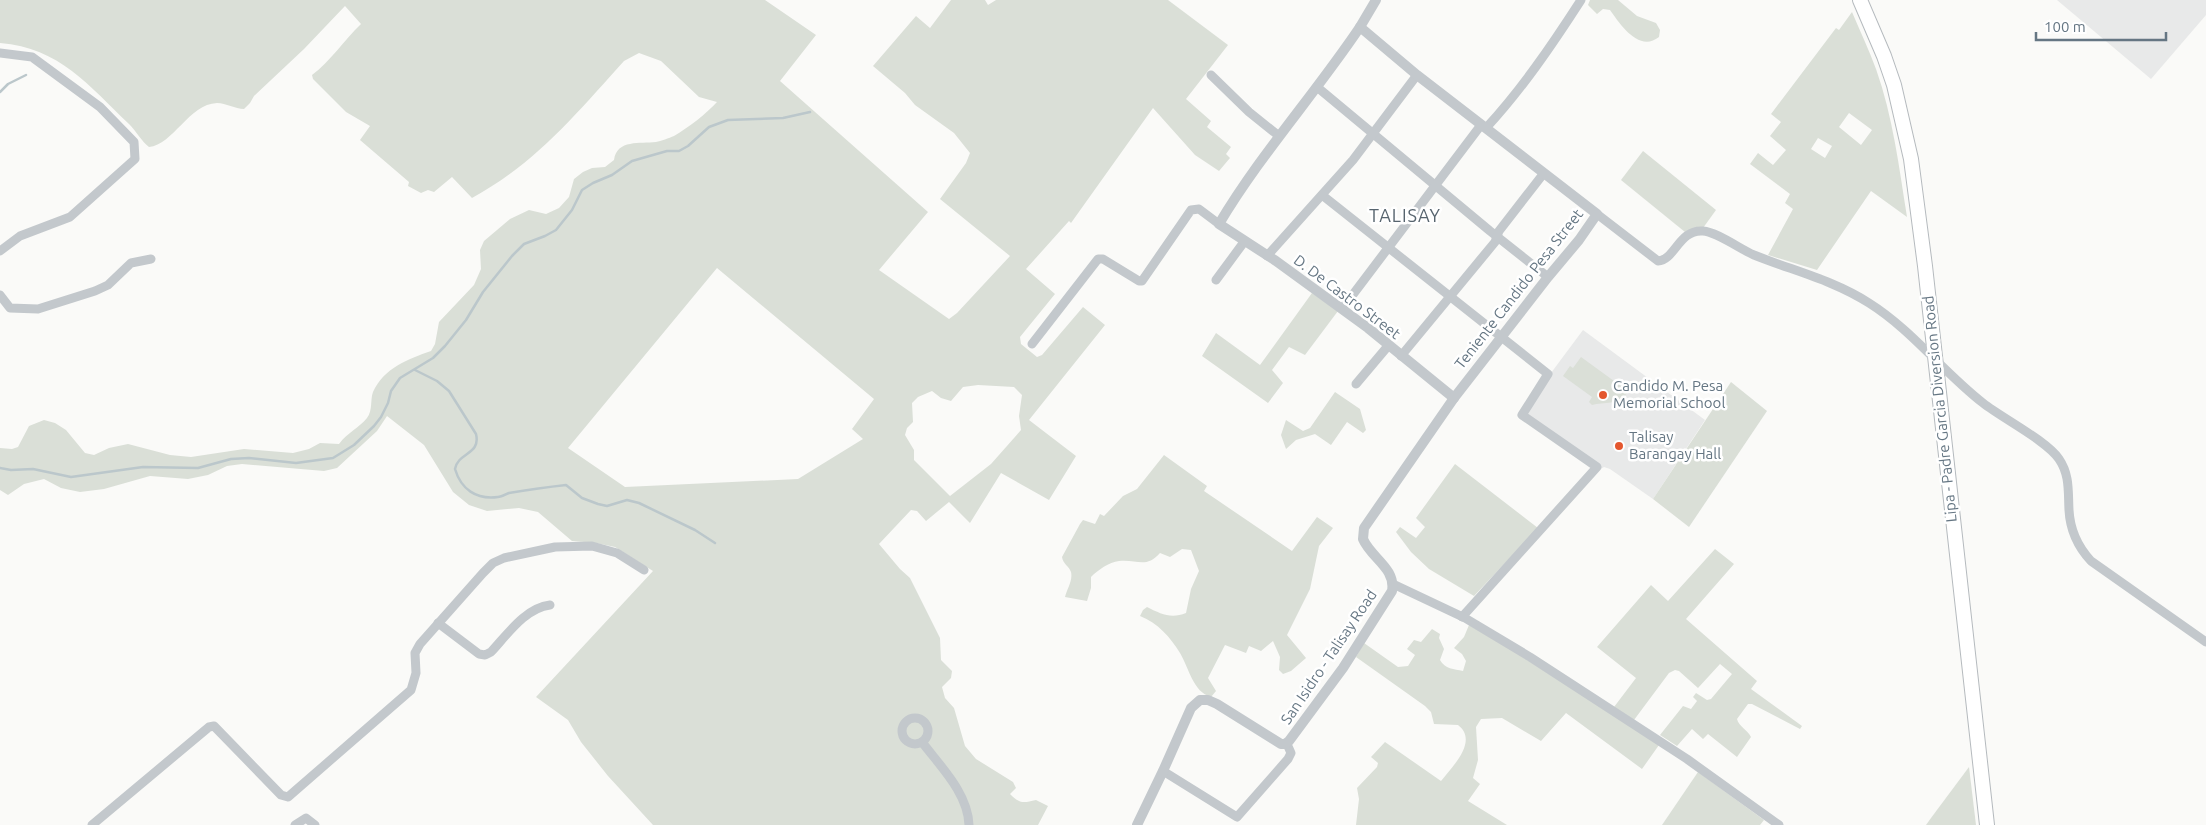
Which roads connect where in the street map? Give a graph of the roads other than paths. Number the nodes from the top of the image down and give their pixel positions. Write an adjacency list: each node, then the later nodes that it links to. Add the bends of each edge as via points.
1 (1376, 0): 4 (street)
2 (1582, 0): 9 (street, via 1539,65 1496,119)
3 (1860, 0): 32 (main road, Lipa - Padre Garcia Diversion Road, via 1884,56 1903,120 1919,216)
4 (1360, 27): 7 (street, Teniente Candido Pesa Street); 8 (street)
5 (0, 52): 20 (street, via 32,57 100,107 134,142 135,159 70,217 20,236)
6 (1211, 75): 11 (street)
7 (1417, 75): 9 (street, Teniente Candido Pesa Street); 10 (street)
8 (1317, 87): 10 (street); 11 (street)
9 (1484, 127): 12 (street, Teniente Candido Pesa Street); 13 (street)
10 (1372, 133): 13 (street); 14 (street)
11 (1279, 136): 16 (street)
12 (1544, 173): 15 (street, Teniente Candido Pesa Street); 17 (street)
13 (1436, 186): 17 (street); 19 (street)
14 (1322, 195): 19 (street); 21 (street)
15 (1596, 214): 23 (street, Teniente Candido Pesa Street); 32 (street, via 1658,261 1664,260 1686,236 1703,231 1755,255 1834,282 1895,322)
16 (1219, 224): 18 (street, D. De Castro Street); 29 (street, via 1199,210 1191,210 1142,281 1098,259)
17 (1497, 236): 23 (street); 26 (street)
18 (1244, 242): 21 (street, D. De Castro Street); 24 (street)
19 (1387, 248): 26 (street); 27 (street)
20 (0, 251)
21 (1267, 256): 27 (street, D. De Castro Street)
22 (151, 259): 25 (street, via 130,263 108,285 38,309 10,308)
23 (1548, 276): 28 (street, Teniente Candido Pesa Street)
24 (1216, 280)
25 (0, 294)
26 (1448, 296): 28 (street); 31 (street)
27 (1342, 309): 30 (street, D. De Castro Street)
28 (1501, 339): 34 (street, Teniente Candido Pesa Street); 38 (street, via 1548,374 1522,416 1597,468)
29 (1032, 344)
30 (1388, 346): 31 (street, D. De Castro Street); 33 (street)
31 (1401, 356): 34 (street, D. De Castro Street)
32 (1936, 362): 40 (street, via 1977,398 2057,457 2068,479 2072,529 2090,561); 50 (main road, Lipa - Padre Garcia Diversion Road)
33 (1356, 384)
34 (1454, 398): 36 (street, Teniente Candido Pesa Street, via 1363,531 1365,543 1388,570)
35 (644, 570): 39 (street, via 617,553 592,546 554,547 511,555 493,563)
36 (1393, 584): 38 (street); 42 (street, San Isidro - Talisay Road, via 1389,597 1343,668)
37 (550, 605): 39 (street, via 530,612 485,655 479,654)
38 (1462, 617): 49 (street, via 1530,656 1682,756)
39 (438, 623): 44 (street, via 415,653 416,673 411,690 288,797 281,795 214,726 209,726)
40 (2206, 642)
41 (922, 742): 47 (street, via 955,785 966,807)
42 (1287, 744): 43 (street, San Isidro - Talisay Road, via 1259,732 1212,702 1200,700 1190,708); 43 (street, via 1291,753 1288,759 1237,817)
43 (1163, 771): 48 (street, San Isidro - Talisay Road)
44 (92, 825)
45 (296, 825): 46 (street, via 306,818)
46 (315, 825)
47 (970, 825)
48 (1137, 825)
49 (1779, 825)
50 (1987, 825)

